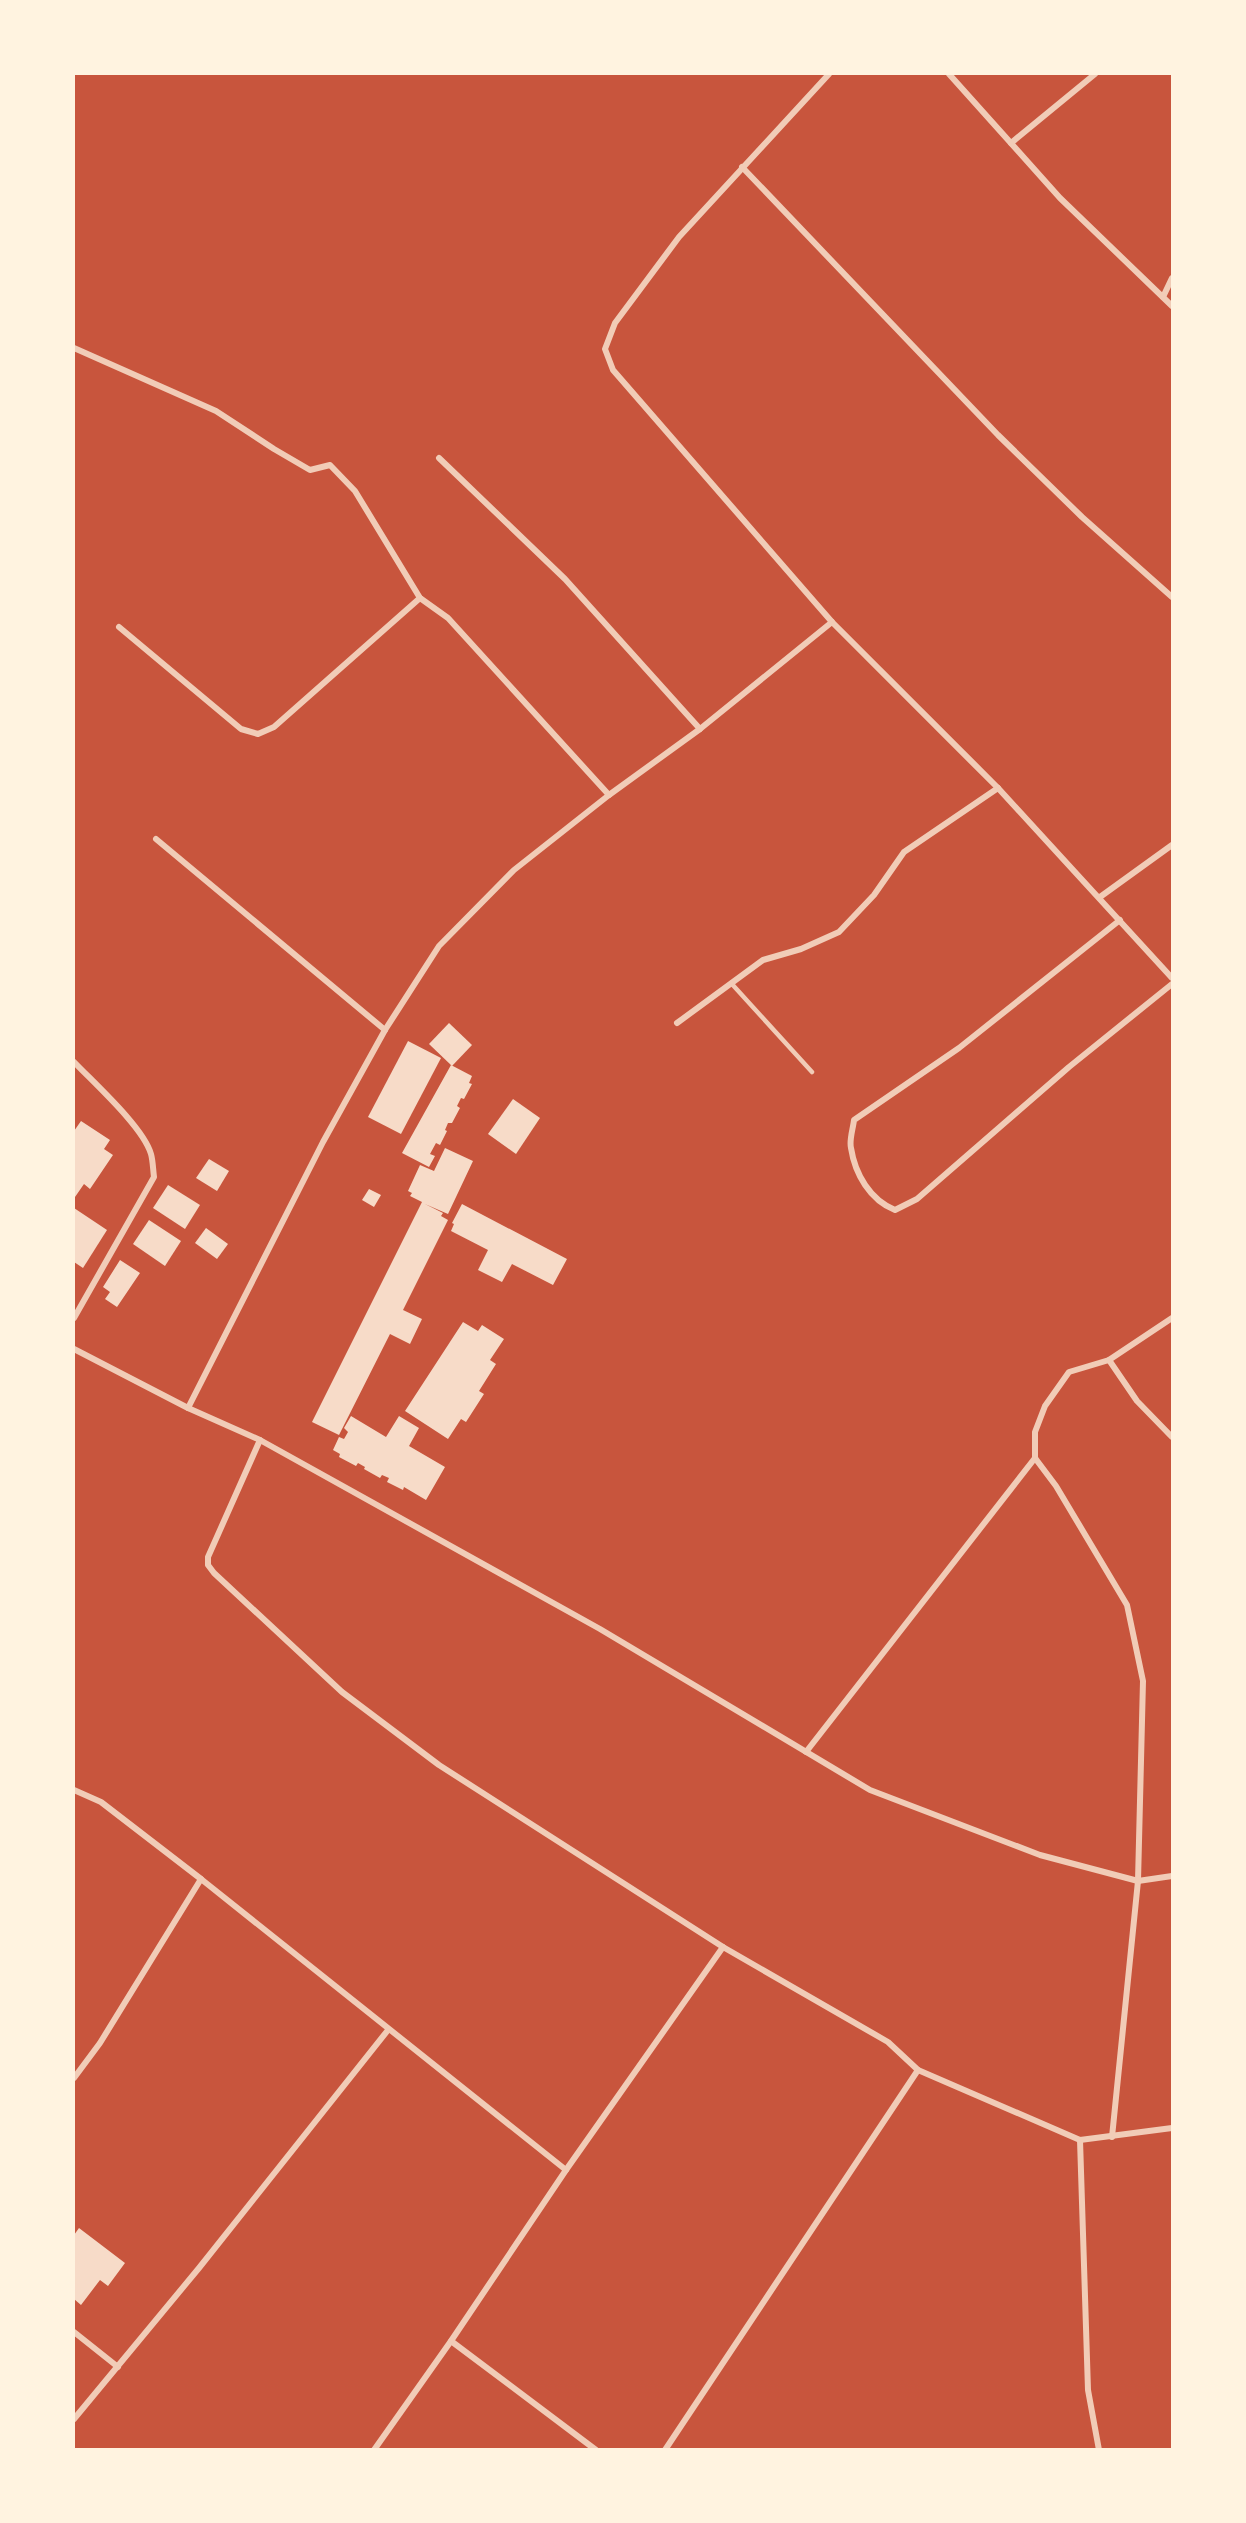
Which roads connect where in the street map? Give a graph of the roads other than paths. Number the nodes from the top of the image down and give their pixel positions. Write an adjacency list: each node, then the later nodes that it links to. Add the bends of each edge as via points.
1 (829, 74): 5 (street)
2 (949, 74): 4 (street)
3 (1095, 74): 4 (street)
4 (1011, 143): 7 (street, via 1060,198)
5 (742, 166): 11 (street, via 998,435 1082,517); 13 (street, via 679,237 615,323 605,349 613,370)
6 (1173, 278): 7 (street)
7 (1163, 297): 8 (street)
8 (1173, 306)
9 (74, 348): 12 (street, via 216,411 310,470 330,465 355,491)
10 (440, 458): 15 (street, via 565,579)
11 (1173, 597)
12 (420, 598): 14 (street, via 274,727 258,734 241,729); 17 (street, via 448,618)
13 (832, 622): 15 (street); 16 (street)
14 (119, 627)
15 (700, 729): 17 (street)
16 (998, 788): 20 (street); 23 (street, via 904,852 874,895 839,932 762,960)
17 (609, 795): 26 (street, via 514,870 439,946)
18 (156, 839): 26 (street)
19 (1173, 845): 20 (street)
20 (1100, 897): 21 (street)
21 (1120, 920): 22 (street); 24 (street, via 960,1048 854,1120 850,1147 862,1181 882,1204 895,1210 917,1199 1069,1067)
22 (1173, 978)
23 (731, 983): 25 (street); 28 (lane)
24 (1173, 984)
25 (678, 1023)
26 (385, 1030): 33 (street, via 323,1142)
27 (74, 1062): 29 (street, via 114,1102 142,1138 151,1154 154,1177)
28 (812, 1072)
29 (74, 1318)
30 (1173, 1318): 32 (street)
31 (74, 1349): 33 (street)
32 (1109, 1360): 34 (street, via 1137,1401); 36 (street, via 1069,1372 1041,1415 1035,1432)
33 (188, 1408): 35 (street)
34 (1173, 1437)
35 (260, 1440): 37 (street, via 600,1629); 42 (street, via 208,1557 214,1573 342,1692 439,1765)
36 (1035, 1458): 37 (street); 41 (street, via 1127,1605 1143,1681)
37 (806, 1752): 41 (street, via 870,1790 1040,1855)
38 (74, 1790): 40 (street, via 101,1802)
39 (1173, 1876): 41 (street)
40 (201, 1879): 43 (street); 45 (street, via 100,2043)
41 (1138, 1881): 47 (street)
42 (723, 1947): 44 (street, via 888,2042); 49 (street)
43 (388, 2030): 49 (street); 52 (street)
44 (918, 2070): 48 (street); 56 (street)
45 (74, 2078)
46 (1173, 2128): 47 (street)
47 (1112, 2137): 48 (street)
48 (1080, 2140): 57 (street, via 1088,2390)
49 (566, 2170): 51 (street)
50 (74, 2332): 52 (street)
51 (451, 2341): 54 (street); 55 (street)
52 (118, 2367): 53 (street)
53 (74, 2419)
54 (374, 2450)
55 (596, 2450)
56 (665, 2450)
57 (1099, 2450)

